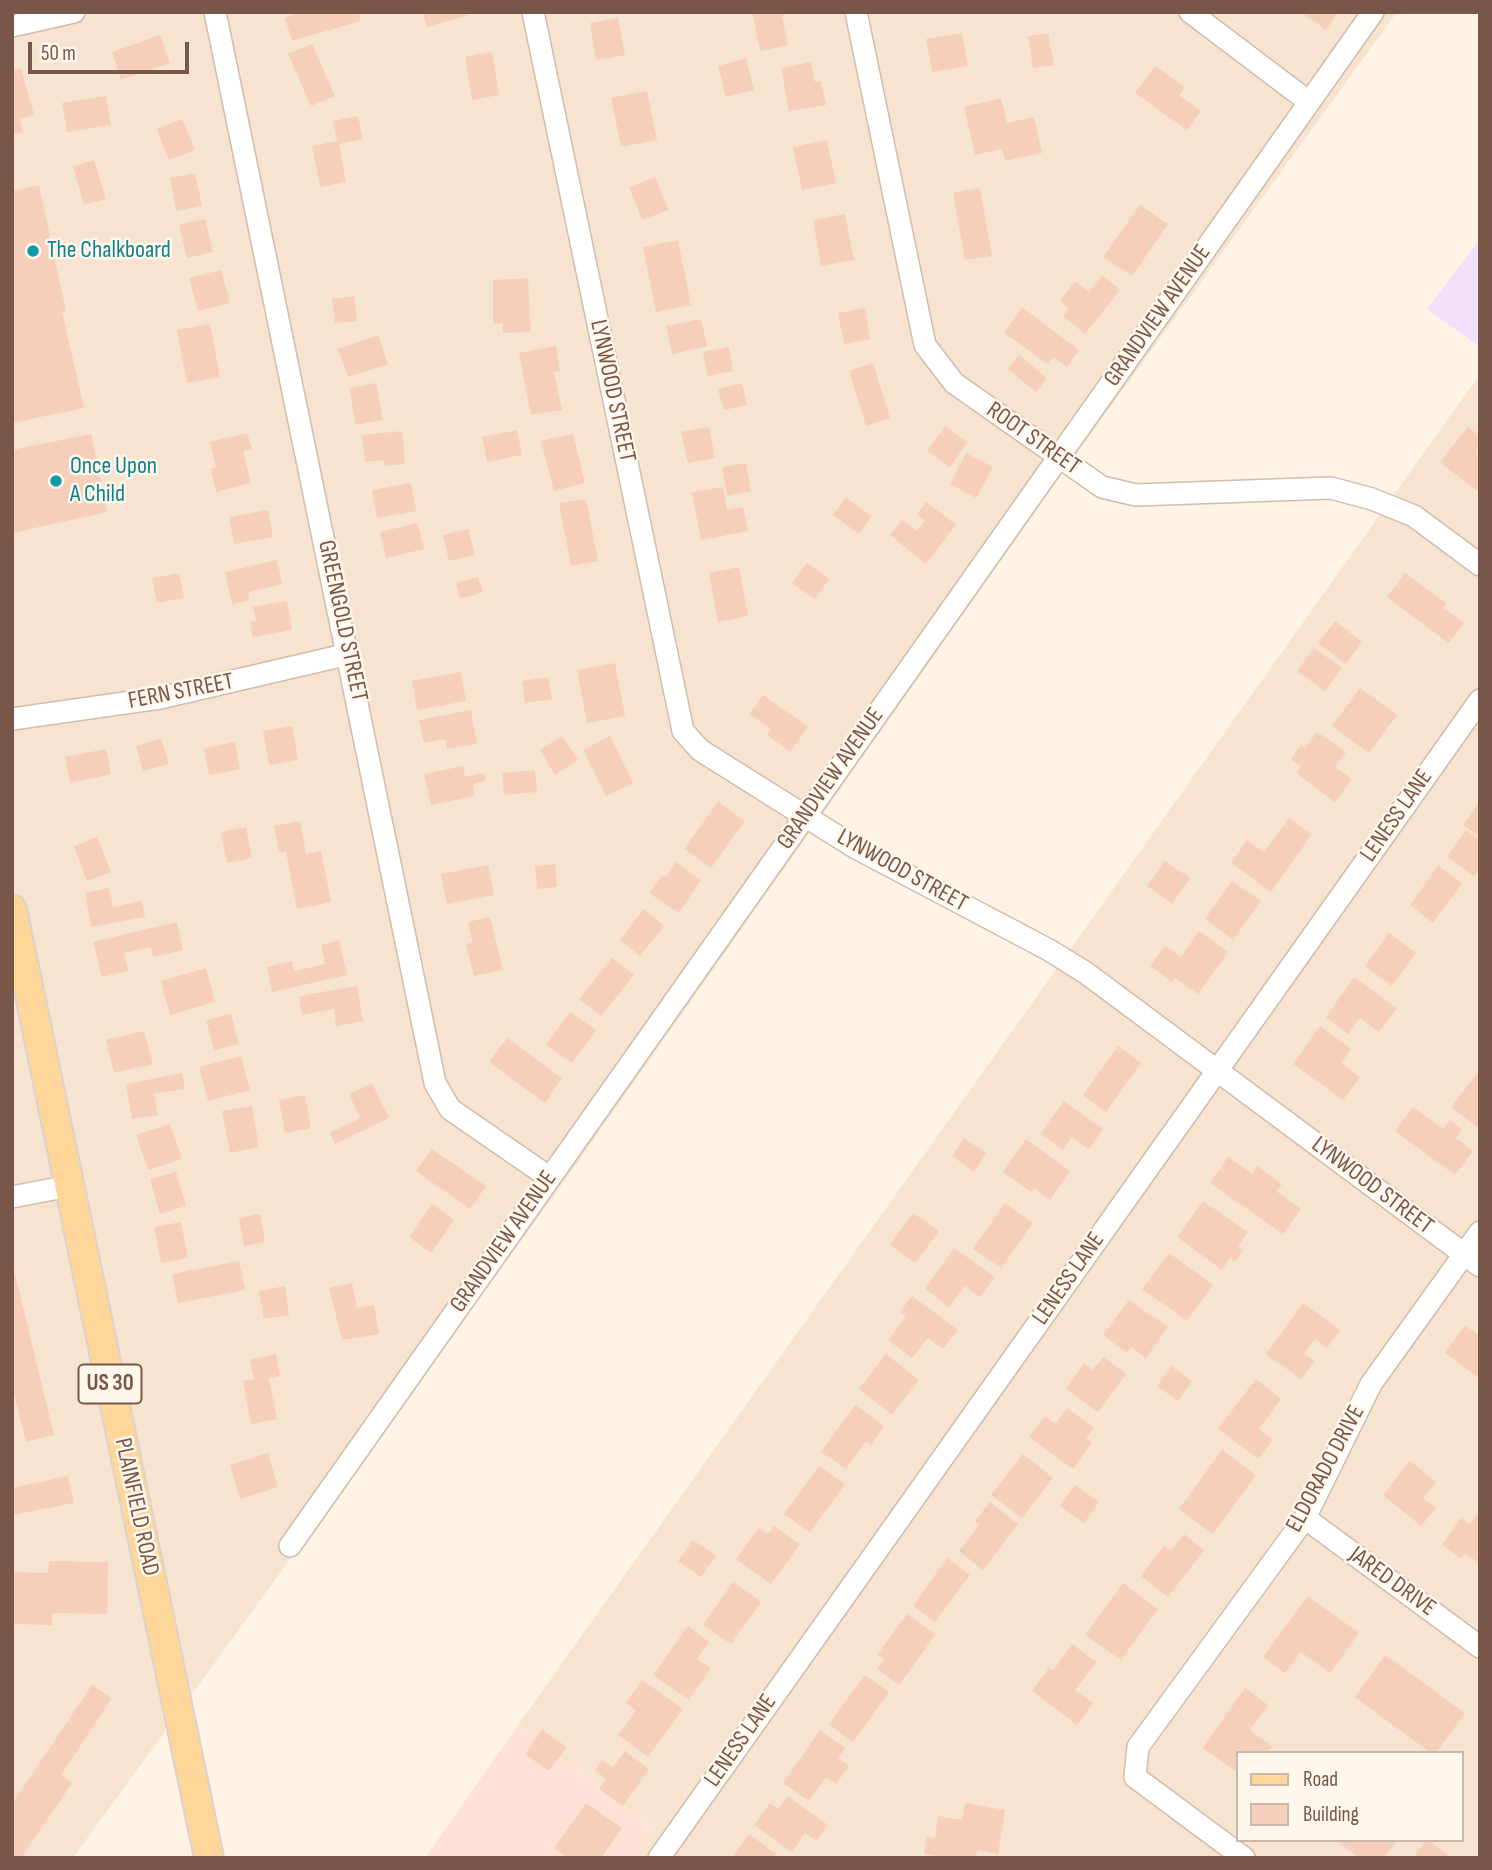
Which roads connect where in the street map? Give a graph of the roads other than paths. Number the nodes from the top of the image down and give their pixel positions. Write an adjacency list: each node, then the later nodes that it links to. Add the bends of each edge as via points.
1 (74, 12): 7 (street)
2 (215, 12): 11 (street, GREENGOLD STREET)
3 (533, 12): 14 (street, LYNWOOD STREET, via 683,732 700,750)
4 (856, 12): 9 (street, ROOT STREET, via 925,345 954,383)
5 (1190, 12): 8 (street)
6 (1373, 12): 8 (street, GRANDVIEW AVENUE)
7 (12, 26)
8 (1309, 102): 9 (street, GRANDVIEW AVENUE)
9 (1059, 457): 10 (street, ROOT STREET, via 1102,487 1136,495 1331,488 1414,516); 14 (street, GRANDVIEW AVENUE)
10 (1480, 565)
11 (349, 654): 13 (street, FERN STREET, via 160,698); 17 (street, GREENGOLD STREET, via 435,1083 450,1108)
12 (1480, 700): 16 (street, LENESS LANE)
13 (12, 719)
14 (806, 816): 16 (street, LYNWOOD STREET, via 856,848 1049,950); 17 (street, GRANDVIEW AVENUE)
15 (12, 909): 18 (main road, PLAINFIELD ROAD / US 30)
16 (1217, 1071): 21 (street, LYNWOOD STREET); 26 (street, LENESS LANE)
17 (550, 1178): 23 (street, GRANDVIEW AVENUE)
18 (69, 1186): 19 (street); 25 (main road, PLAINFIELD ROAD / US 30)
19 (12, 1197)
20 (1480, 1232): 21 (street, ELDORADO DRIVE)
21 (1472, 1260): 22 (street, ELDORADO DRIVE, via 1371,1384)
22 (1305, 1518): 24 (street, JARED DRIVE); 27 (street, ELDORADO DRIVE, via 1138,1747 1135,1777)
23 (290, 1546)
24 (1480, 1647)
25 (209, 1858)
26 (659, 1858)
27 (1244, 1858)

